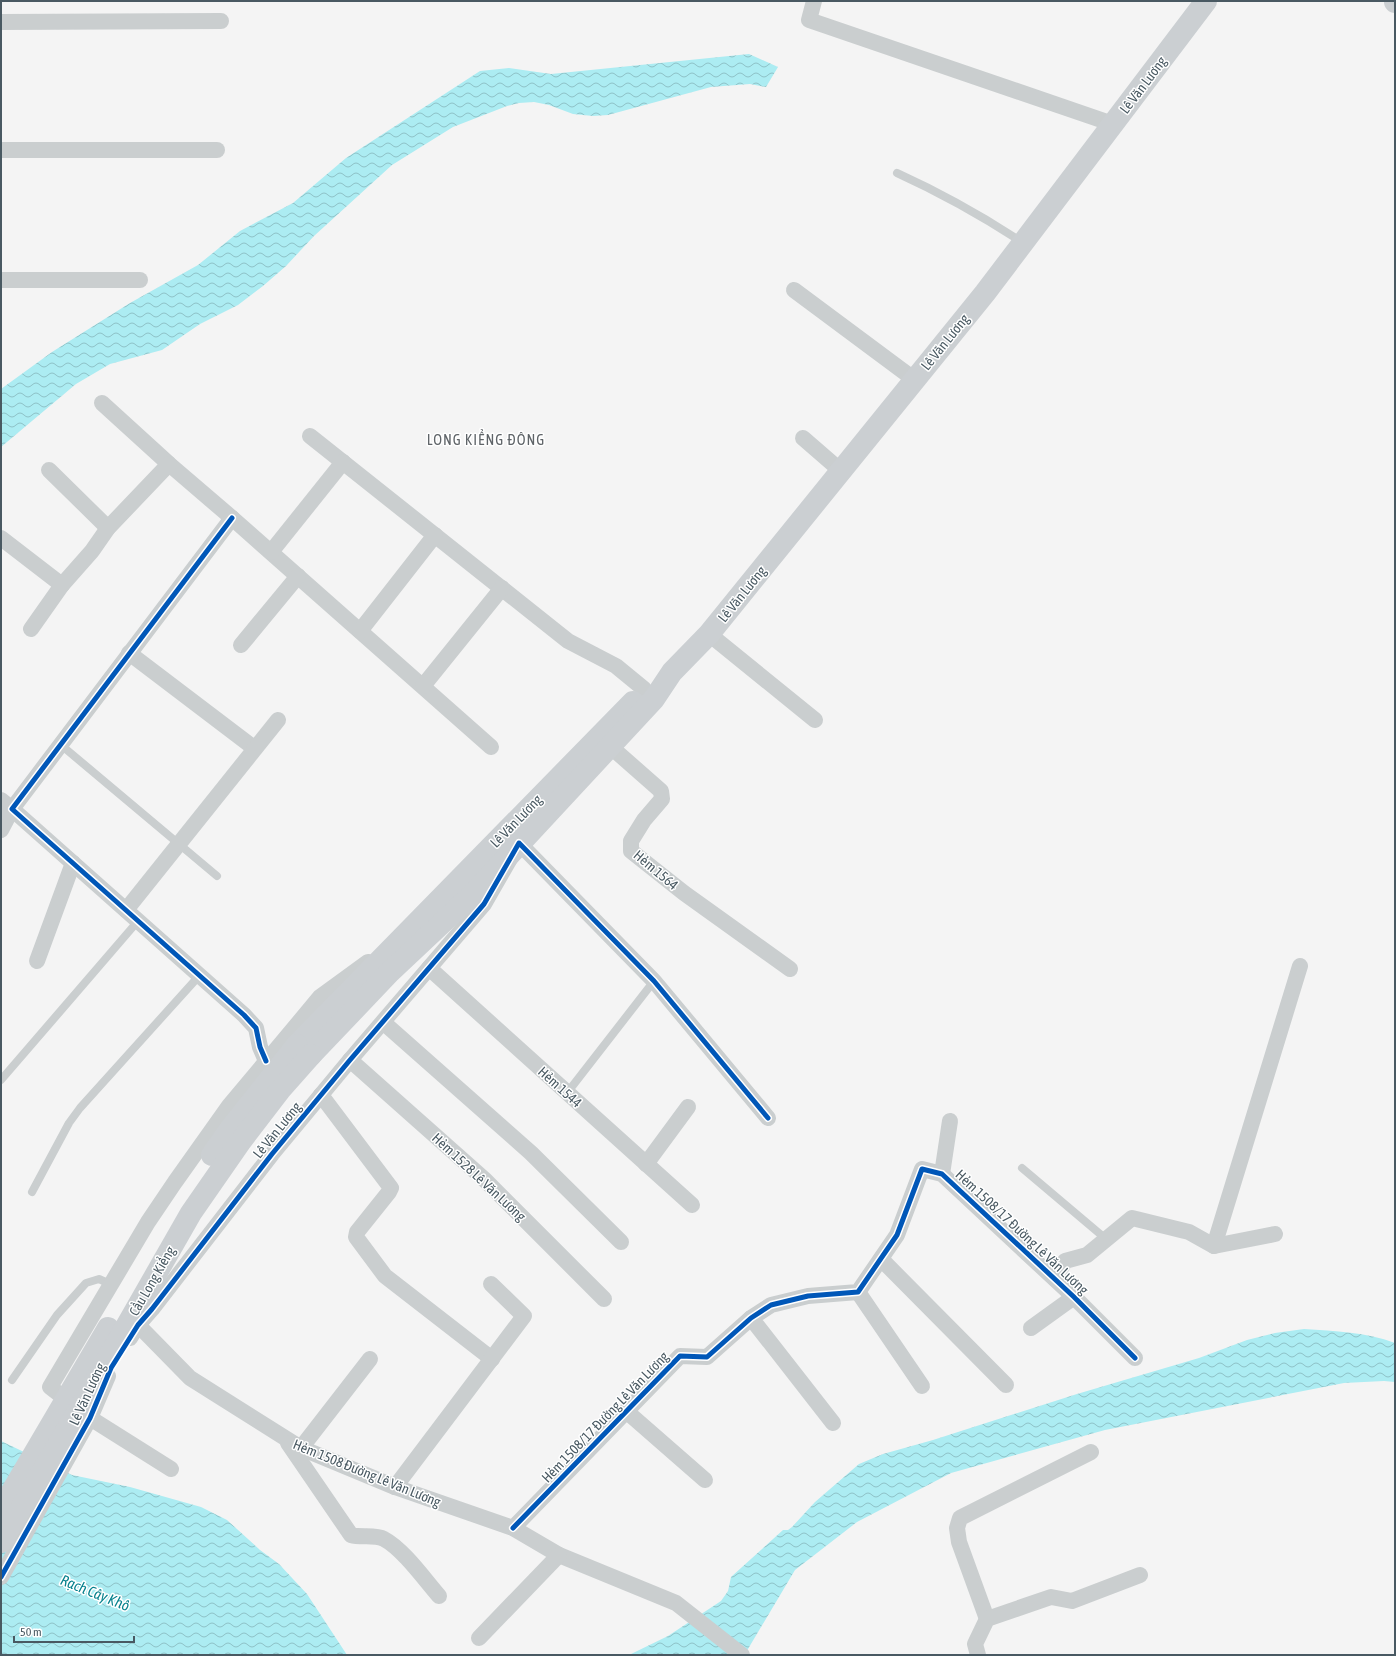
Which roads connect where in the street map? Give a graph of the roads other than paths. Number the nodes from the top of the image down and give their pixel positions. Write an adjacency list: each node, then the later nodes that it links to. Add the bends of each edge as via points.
1 (814, 1): 5 (street, via 809,20)
2 (1206, 1): 5 (main road, Lê Văn Lương)
3 (221, 21): 4 (street)
4 (1, 22)
5 (1113, 124): 9 (main road, Lê Văn Lương)
6 (1, 150): 7 (street)
7 (217, 150)
8 (897, 173): 9 (lane, via 933,189)
9 (1023, 243): 13 (main road, Lê Văn Lương, via 985,293)
10 (1, 280): 11 (street)
11 (140, 280)
12 (794, 290): 13 (street)
13 (912, 378): 19 (main road, Lê Văn Lương)
14 (102, 403): 18 (street)
15 (310, 436): 17 (street)
16 (805, 440): 19 (street)
17 (343, 462): 23 (street); 25 (street)
18 (168, 464): 21 (street); 22 (street)
19 (838, 468): 31 (main road, Lê Văn Lương)
20 (49, 470): 22 (street)
21 (232, 518): 25 (street); 33 (street)
22 (108, 528): 27 (street)
23 (435, 535): 28 (street); 30 (street)
24 (1, 538): 27 (street)
25 (271, 552): 26 (street)
26 (298, 576): 30 (street); 32 (street)
27 (62, 586): 29 (street)
28 (502, 588): 35 (street); 36 (street, via 568,641 616,666)
29 (31, 629)
30 (360, 631): 35 (street)
31 (709, 634): 34 (main road, Lê Văn Lương); 38 (street)
32 (241, 645)
33 (129, 653): 39 (street); 42 (street)
34 (672, 672): 36 (main road, Lê Văn Lương); 41 (main road, Lê Văn Lương, via 654,699)
35 (423, 686): 40 (street)
36 (644, 689): 51 (main road, Lê Văn Lương)
37 (278, 720): 42 (street)
38 (815, 720)
39 (62, 746): 43 (street); 45 (lane)
40 (491, 747)
41 (611, 747): 46 (main road, Lê Văn Lương); 55 (street, Hẻm 1564, via 661,791 662,799 644,820 631,841 631,851 684,893)
42 (254, 748): 45 (street)
43 (7, 804): 44 (street); 47 (street)
44 (1, 830)
45 (178, 843): 48 (lane); 49 (street)
46 (519, 843): 54 (street, Lê Văn Lương, via 484,904); 57 (street); 59 (main road, Lê Văn Lương, via 473,894)
47 (73, 863): 49 (street); 52 (street)
48 (217, 876)
49 (126, 910): 50 (street)
50 (138, 921): 56 (street); 62 (lane)
51 (398, 940): 59 (main road, Lê Văn Lương); 61 (street, Lê Văn Lương, via 320,997)
52 (37, 960)
53 (1300, 966): 76 (street)
54 (429, 968): 58 (street, Lê Văn Lương); 63 (street, Hẻm 1544)
55 (790, 969)
56 (199, 976): 61 (street, via 256,1028); 71 (lane, via 80,1108)
57 (654, 981): 63 (lane); 66 (street)
58 (384, 1023): 60 (street, Lê Văn Lương); 75 (street, via 531,1153)
59 (304, 1050): 102 (main road, Cầu Long Kiểng, bridge, via 231,1128 189,1191); 104 (main road, Cầu Long Kiểng, bridge, via 280,1090 191,1213)
60 (350, 1060): 64 (street, Lê Văn Lương); 83 (street, Hẻm 1528 Lê Văn Lương, via 484,1179)
61 (266, 1061): 79 (street, Lê Văn Lương, via 229,1106 174,1182)
62 (1, 1080)
63 (567, 1093): 68 (street, Hẻm 1544)
64 (321, 1096): 85 (street, Lê Văn Lương, via 272,1154); 89 (street, via 391,1188 357,1232 356,1237 385,1276)
65 (688, 1107): 68 (street)
66 (768, 1118)
67 (950, 1121): 70 (street)
68 (646, 1164): 72 (street, Hẻm 1544)
69 (1022, 1168): 74 (lane)
70 (942, 1174): 77 (street, Hẻm 1508/17 Đường Lê Văn Lương, via 922,1169 897,1235); 78 (street, Hẻm 1508/17 Đường Lê Văn Lương)
71 (32, 1192)
72 (692, 1205)
73 (1275, 1234): 76 (street)
74 (1106, 1239): 76 (street, via 1132,1218 1189,1232); 78 (street, via 1087,1255 1065,1261)
75 (621, 1242)
76 (1214, 1246)
77 (881, 1259): 81 (street, Hẻm 1508/17 Đường Lê Văn Lương); 91 (street)
78 (1055, 1279): 82 (street, Hẻm 1508/17 Đường Lê Văn Lương)
79 (110, 1284): 90 (lane, via 99,1279 86,1283 57,1314); 94 (street, Lê Văn Lương, via 50,1387)
80 (491, 1284): 89 (street, via 524,1316)
81 (858, 1292): 84 (street, Hẻm 1508/17 Đường Lê Văn Lương, via 800,1298 771,1305); 92 (street)
82 (1074, 1297): 86 (street); 87 (street, Hẻm 1508/17 Đường Lê Văn Lương)
83 (604, 1299)
84 (751, 1318): 93 (street, Hẻm 1508/17 Đường Lê Văn Lương, via 707,1356 680,1356); 95 (street)
85 (138, 1325): 94 (street, Lê Văn Lương, via 111,1368); 96 (street, Hẻm 1508 Đường Lê Văn Lương, via 190,1378)
86 (1030, 1328)
87 (1135, 1358)
88 (370, 1359): 97 (street)
89 (492, 1359): 101 (street)
90 (12, 1380)
91 (1006, 1385)
92 (922, 1386)
93 (626, 1411): 100 (street); 103 (street, Hẻm 1508/17 Đường Lê Văn Lương)
94 (90, 1418): 99 (street); 107 (street, Lê Văn Lương)
95 (833, 1423)
96 (284, 1438): 97 (street, Hẻm 1508 Đường Lê Văn Lương); 108 (street, via 351,1535 383,1538 396,1547)
97 (301, 1448): 101 (street, Hẻm 1508 Đường Lê Văn Lương)
98 (1091, 1452): 109 (street, via 960,1518 957,1528 959,1542)
99 (171, 1469)
100 (705, 1480)
101 (395, 1487): 103 (street, Hẻm 1508 Đường Lê Văn Lương)
102 (1, 1510)
103 (513, 1528): 105 (street, Hẻm 1508 Đường Lê Văn Lương)
104 (1, 1542)
105 (559, 1554): 110 (street); 111 (street, Hẻm 1508 Đường Lê Văn Lương, via 676,1603)
106 (1140, 1575): 109 (street, via 1072,1600 1051,1597)
107 (1, 1577)
108 (439, 1596)
109 (987, 1620): 112 (street, via 975,1644)
110 (479, 1638)
111 (742, 1655)
112 (978, 1655)

